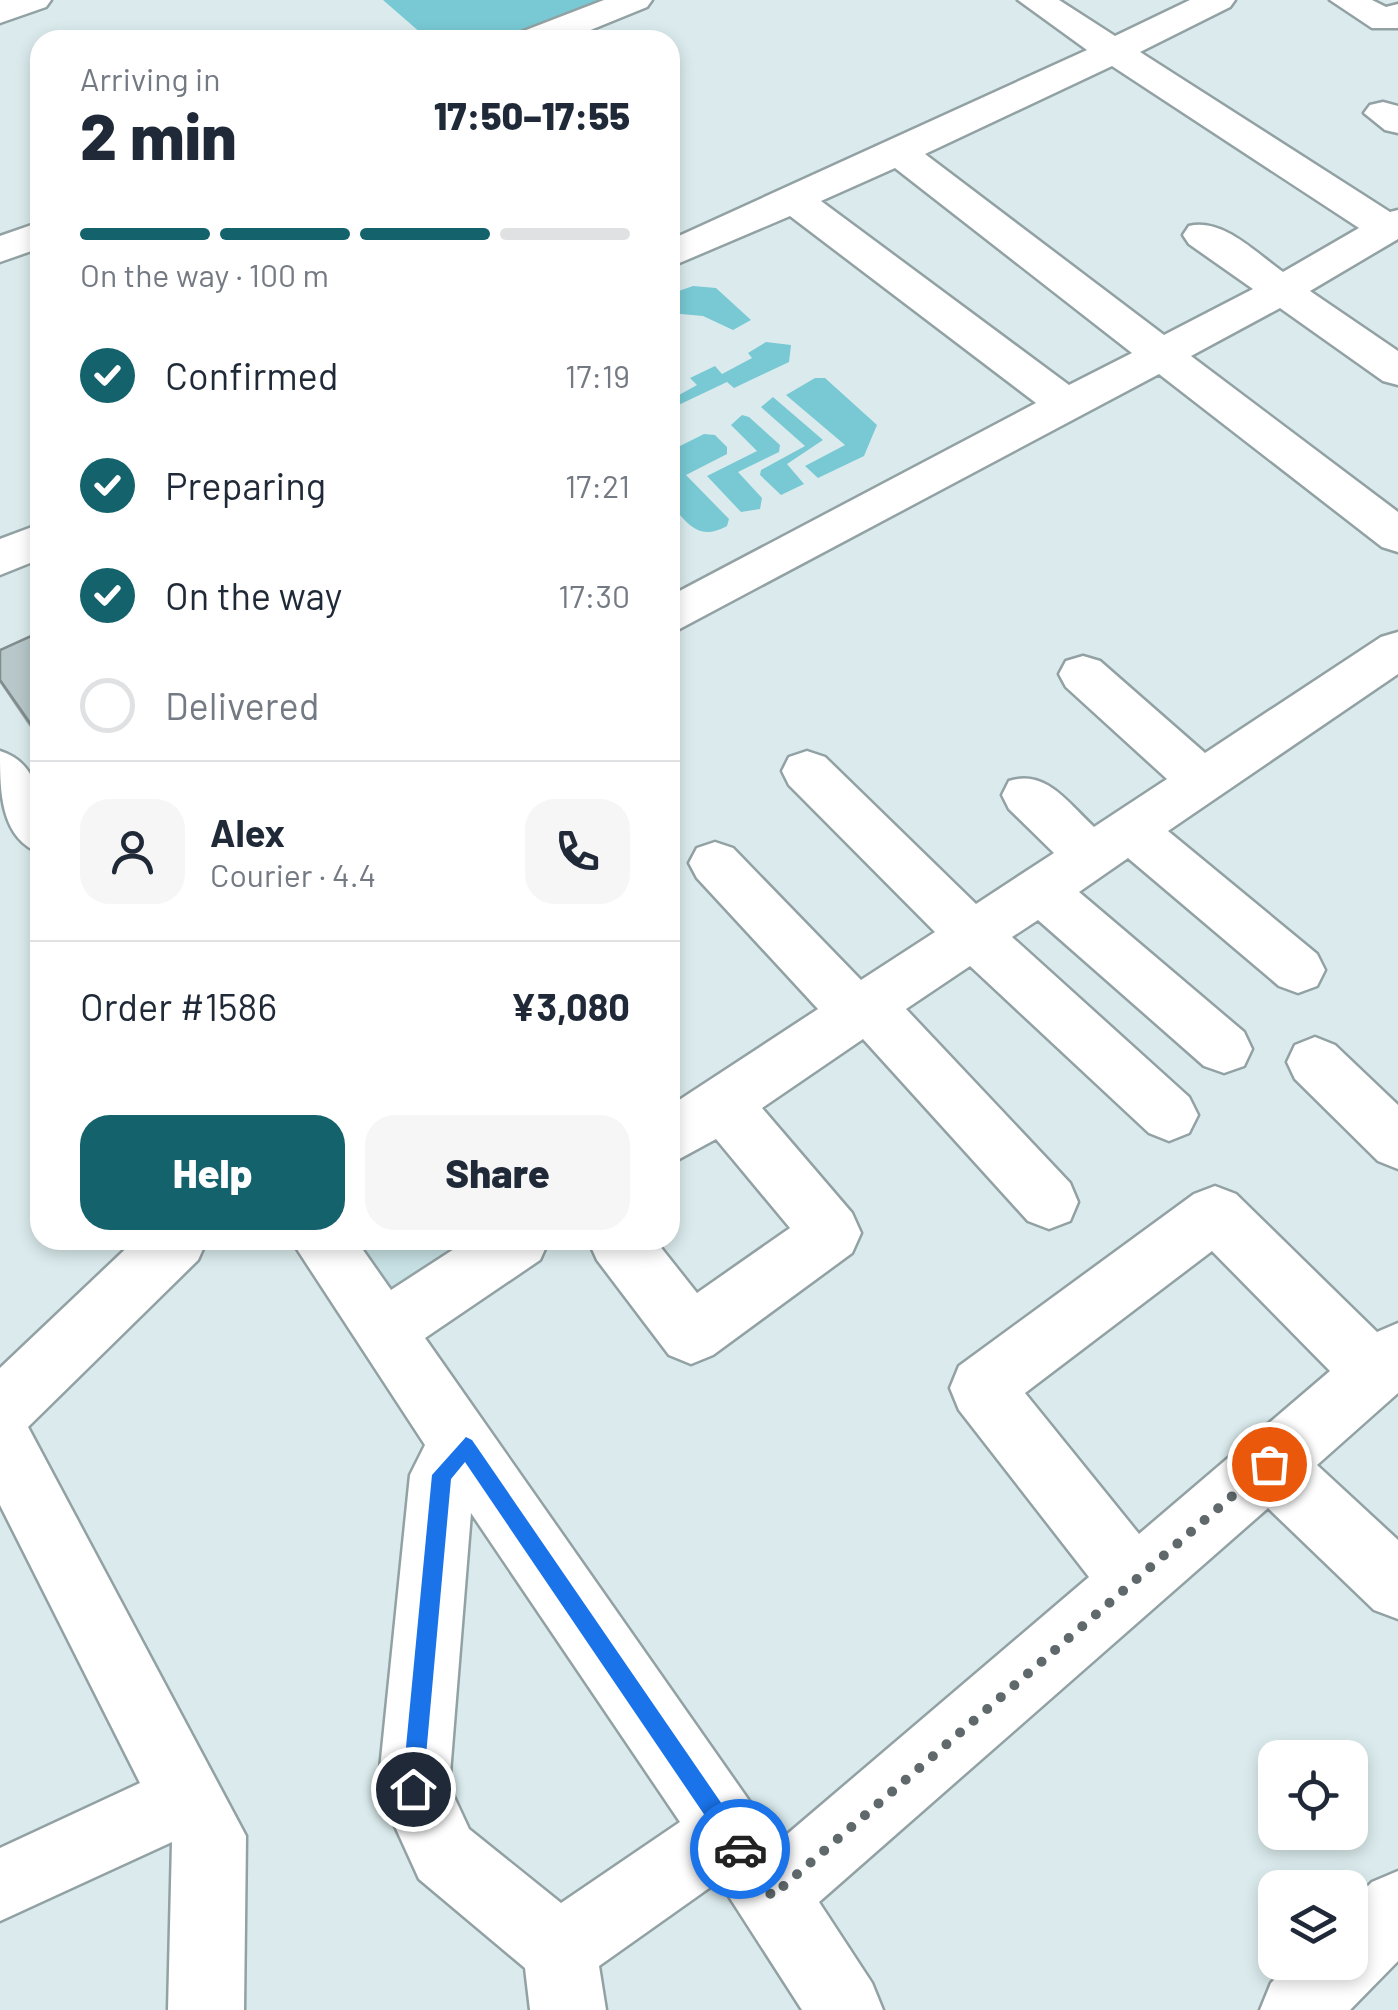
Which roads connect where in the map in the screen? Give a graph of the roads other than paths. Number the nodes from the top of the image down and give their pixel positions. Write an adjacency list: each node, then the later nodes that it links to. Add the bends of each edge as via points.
1 (34, 0): 6 (street)
2 (635, 0): 8 (street)
3 (1036, 0): 9 (street)
4 (1218, 0): 9 (street)
5 (1348, 0): 7 (street, via 1384,21)
6 (0, 12)
7 (1398, 15)
8 (559, 30)
9 (1112, 49): 10 (street); 12 (street)
10 (898, 152): 11 (street); 16 (street)
11 (794, 200): 14 (street); 18 (street)
12 (1392, 230): 15 (street)
13 (1204, 235): 15 (street)
14 (680, 251)
15 (1281, 290): 16 (street); 17 (street)
16 (1160, 355): 18 (street); 19 (street)
17 (1398, 371)
18 (1067, 405): 22 (street)
19 (1398, 536)
20 (30, 544): 21 (street)
21 (0, 558)
22 (680, 613)
23 (1398, 650): 27 (street)
24 (1083, 674): 27 (street)
25 (807, 770): 33 (street)
26 (0, 771): 29 (street)
27 (1203, 781): 30 (street)
28 (1028, 795): 30 (street)
29 (30, 817)
30 (1110, 843): 32 (street); 34 (street)
31 (716, 863): 35 (street)
32 (1040, 890): 33 (street); 36 (street)
33 (973, 936): 35 (street); 39 (street)
34 (1298, 970)
35 (862, 1009): 38 (street); 42 (street)
36 (1224, 1049)
37 (1314, 1062): 41 (street)
38 (722, 1103): 40 (street); 46 (street, via 831,1233 692,1334)
39 (1169, 1115)
40 (680, 1131)
41 (1398, 1143)
42 (1049, 1202)
43 (166, 1250): 49 (street)
44 (328, 1250): 47 (street)
45 (504, 1250): 47 (street)
46 (626, 1250)
47 (384, 1330): 51 (street)
48 (1387, 1363): 52 (street); 53 (street, via 1216,1213 981,1388)
49 (0, 1411)
50 (0, 1438): 55 (street)
51 (466, 1447): 56 (street); 61 (street, via 442,1475 413,1789 444,1854)
52 (1269, 1464): 53 (street); 54 (street)
53 (1134, 1581): 58 (street)
54 (1398, 1586)
55 (186, 1799): 57 (street); 64 (street, via 210,1836)
56 (728, 1832): 58 (street); 61 (street)
57 (0, 1886)
58 (772, 1896): 63 (street)
59 (1398, 1908): 60 (street)
60 (1368, 1938)
61 (563, 1980)
62 (1327, 1980): 65 (street)
63 (840, 2008)
64 (206, 2010)
65 (1298, 2010)

